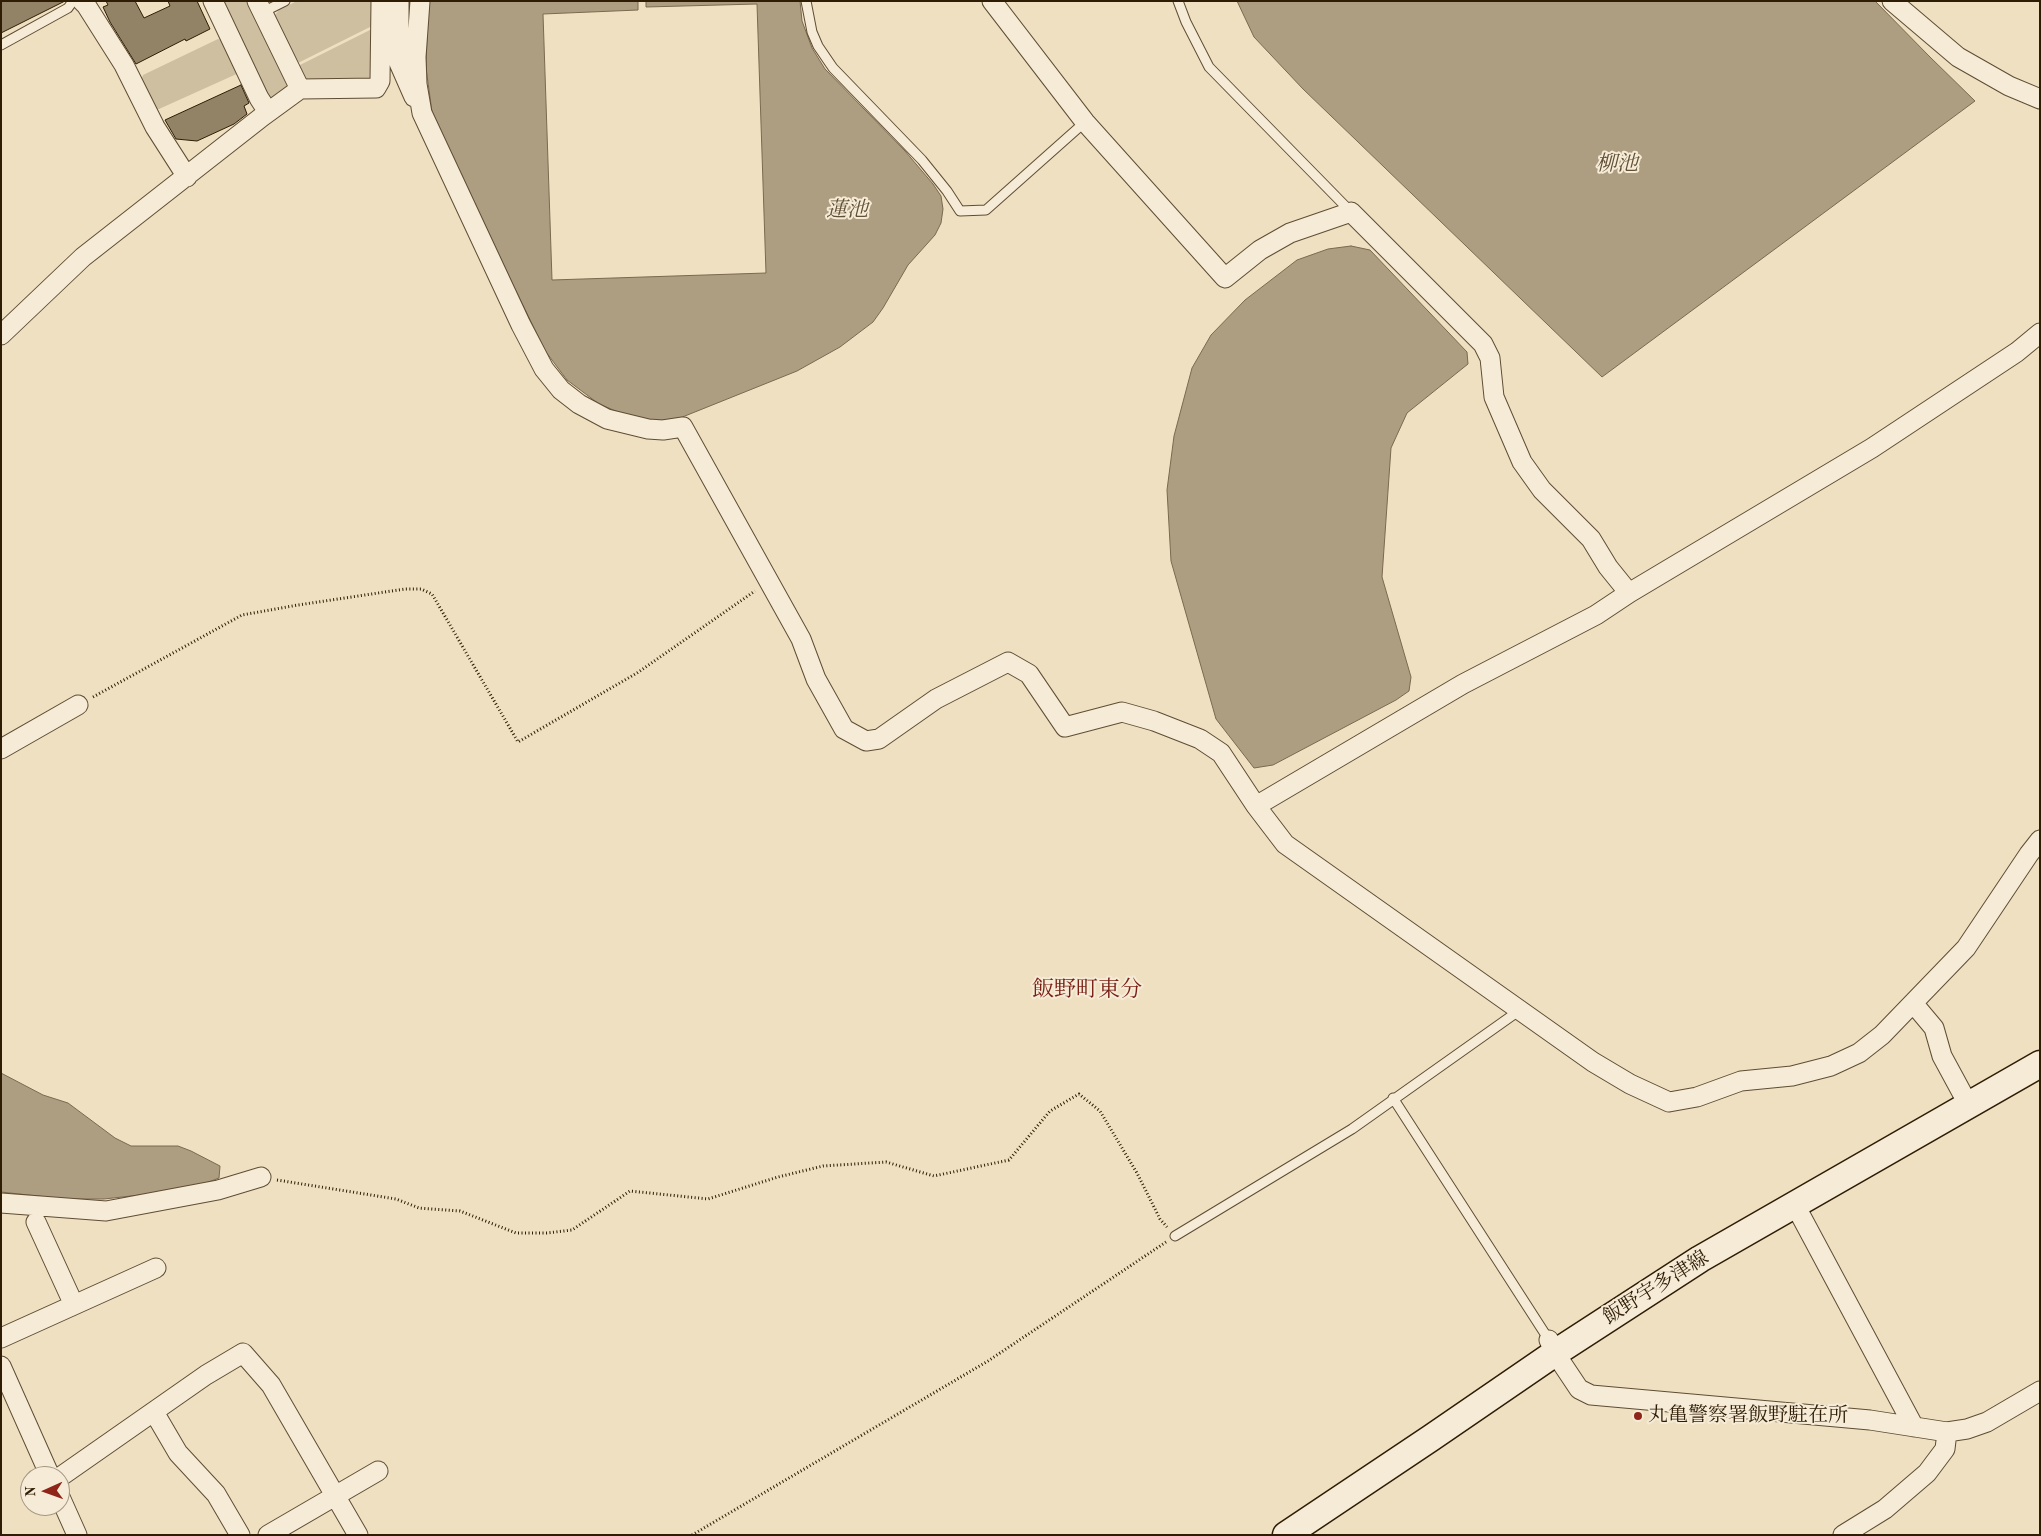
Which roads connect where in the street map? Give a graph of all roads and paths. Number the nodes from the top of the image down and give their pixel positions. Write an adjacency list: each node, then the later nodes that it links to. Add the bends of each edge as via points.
1 (73, 1): 13 (lane, via 68,8)
2 (82, 1): 19 (street, via 124,65 154,127)
3 (213, 1): 16 (street)
4 (284, 1): 12 (lane)
5 (381, 1): 14 (street, via 380,81 376,88)
6 (399, 1): 17 (street, via 398,63)
7 (420, 1): 17 (street, via 416,56)
8 (806, 1): 18 (lane, via 812,32 833,68 922,160 960,212 986,210)
9 (992, 1): 18 (street)
10 (1178, 1): 20 (lane, via 1209,68)
11 (1892, 1): 15 (street, via 1958,58)
12 (260, 7): 14 (street)
13 (1, 45)
14 (300, 89): 16 (street)
15 (2040, 99)
16 (268, 112): 19 (street)
17 (422, 113): 23 (street, via 544,369 578,404 607,419 648,429 683,427)
18 (1085, 122): 20 (street, via 1226,278 1260,250 1290,233)
19 (187, 177): 22 (street, via 83,257)
20 (1352, 212): 24 (street, via 1483,344 1490,358 1494,397 1522,462 1542,490 1591,539)
21 (2040, 333): 24 (street, via 2017,352 1872,448)
22 (1, 335)
23 (770, 580): 25 (path, via 637,674 518,742 432,594 421,589 298,604 242,615); 27 (street, via 801,639 816,679 844,729 866,741 879,739 936,699 1008,662 1029,674 1065,727 1122,712 1200,739 1220,753)
24 (1629, 593): 27 (street, via 1596,615 1464,684)
25 (78, 705): 26 (street)
26 (1, 749)
27 (1256, 806): 30 (street, via 1285,844)
28 (2040, 840): 29 (street, via 1966,948)
29 (1913, 1003): 30 (street, via 1859,1053 1831,1066 1792,1076 1741,1081 1697,1097 1669,1102 1593,1062); 33 (street, via 1934,1028 1942,1056)
30 (1520, 1010): 32 (lane)
31 (2037, 1070): 33 (main road, 飯野宇多津線)
32 (1393, 1098): 38 (lane, via 1352,1129); 42 (lane)
33 (1968, 1104): 36 (main road, 飯野宇多津線)
34 (261, 1177): 35 (street, via 218,1190 106,1210); 38 (path, via 396,1199 420,1208 460,1211 516,1233 547,1233 572,1230 630,1191 708,1199 823,1166 886,1162 934,1176 1009,1160 1050,1111 1079,1094 1100,1111 1160,1219)
35 (1, 1203)
36 (1794, 1205): 42 (main road, 飯野宇多津線); 46 (street)
37 (36, 1222): 40 (street)
38 (1175, 1236): 57 (path, via 988,1361)
39 (156, 1268): 40 (street)
40 (74, 1304): 41 (street)
41 (1, 1338)
42 (1552, 1346): 46 (street, via 1578,1388 1591,1395 1870,1420); 58 (main road, 飯野宇多津線, via 1416,1449)
43 (1, 1366): 48 (street)
44 (2040, 1391): 47 (street, via 1986,1422)
45 (154, 1412): 49 (street); 51 (street, via 243,1353 271,1385); 54 (street, via 178,1453 216,1494)
46 (1914, 1427): 47 (street)
47 (1947, 1432): 59 (street, via 1945,1449 1926,1472 1885,1509)
48 (46, 1466)
49 (70, 1471)
50 (378, 1471): 51 (street)
51 (336, 1495): 55 (street); 56 (street)
52 (68, 1516): 53 (street)
53 (77, 1535)
54 (240, 1535)
55 (268, 1535)
56 (358, 1535)
57 (692, 1535)
58 (1286, 1535)
59 (1843, 1535)

